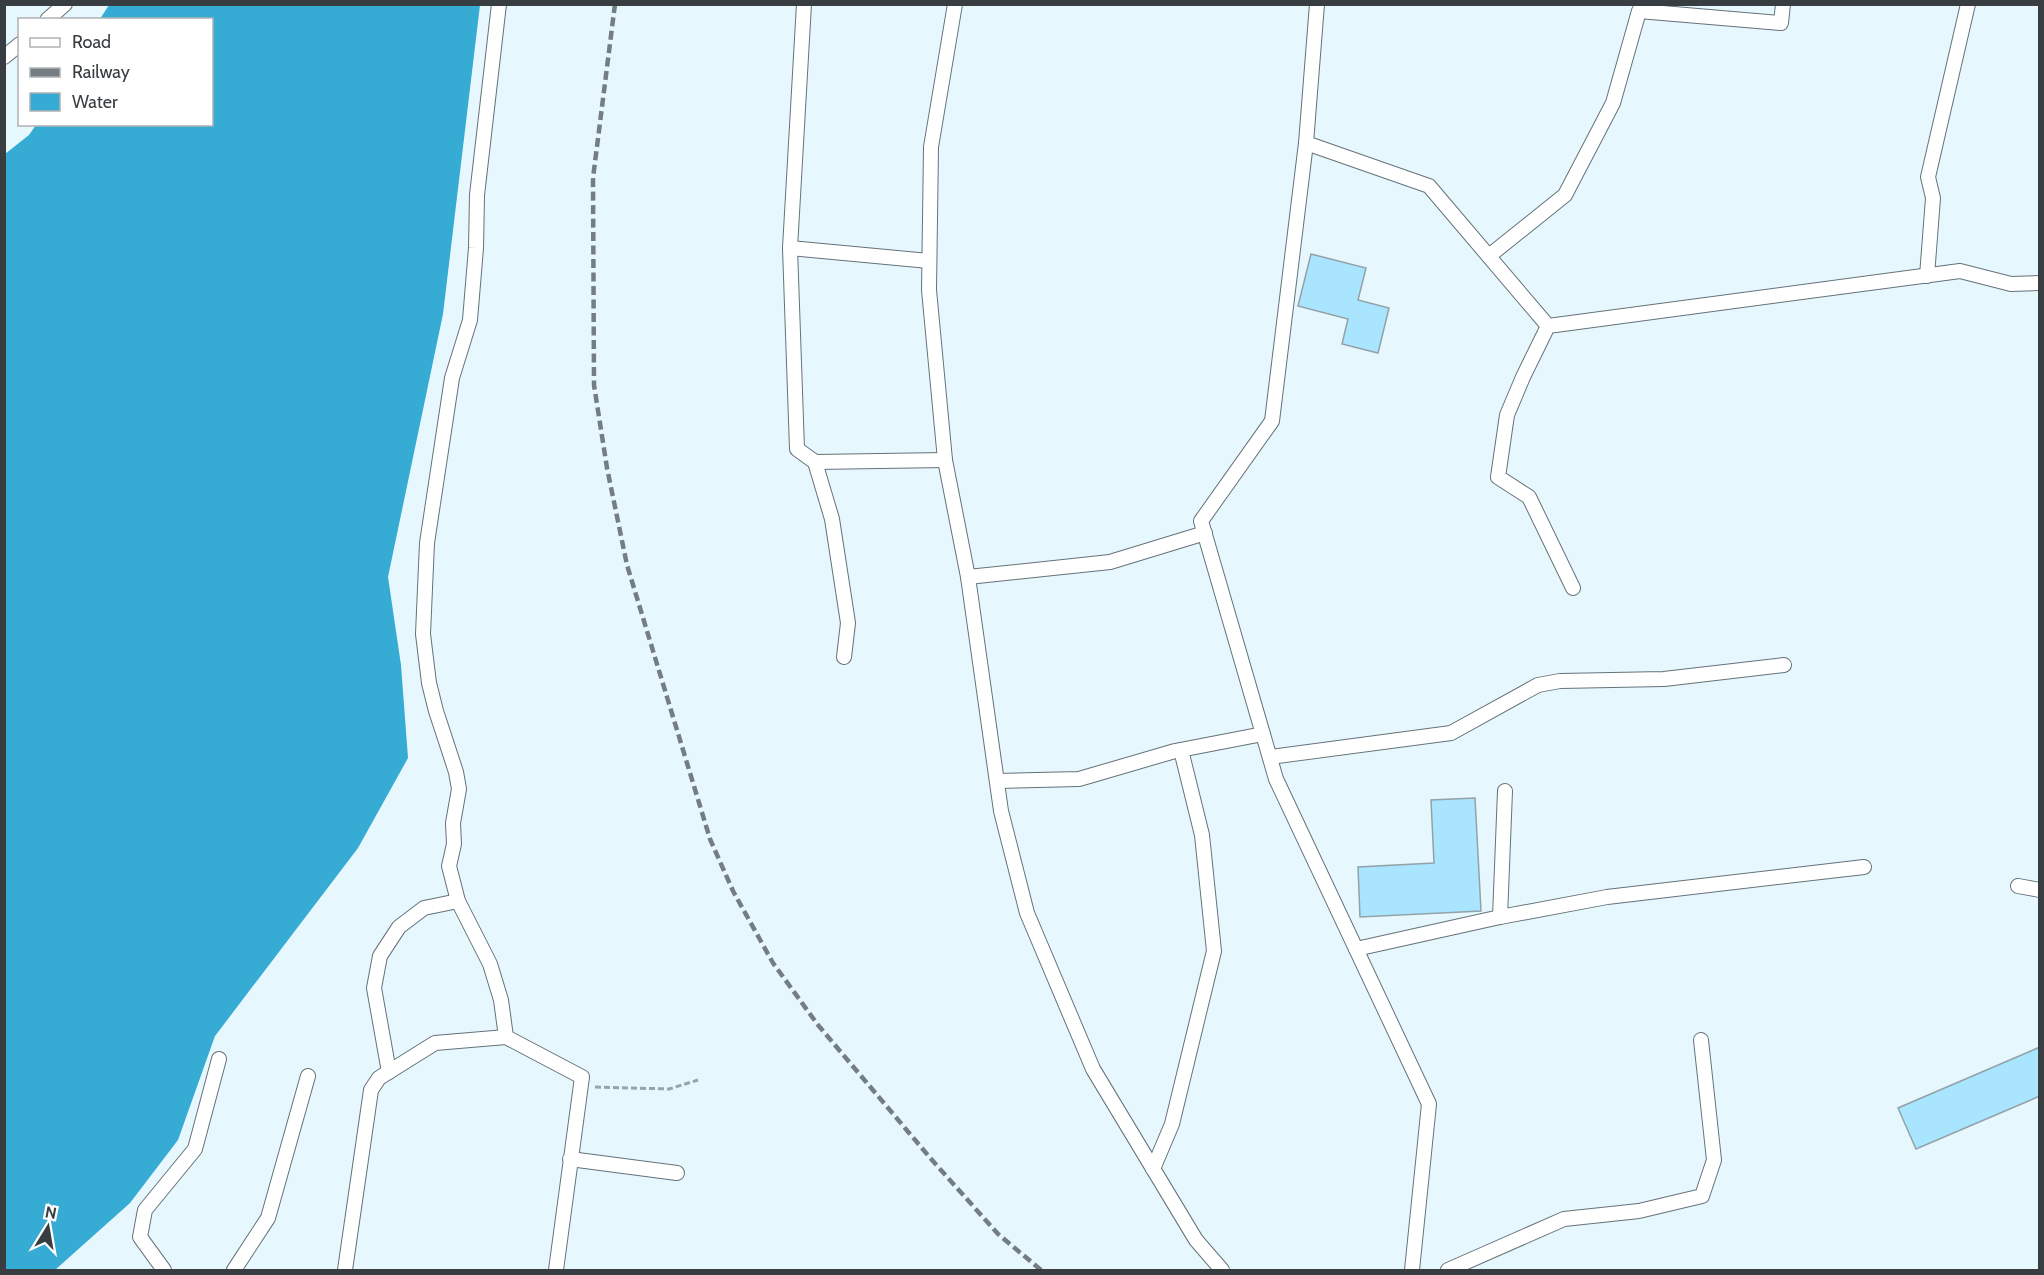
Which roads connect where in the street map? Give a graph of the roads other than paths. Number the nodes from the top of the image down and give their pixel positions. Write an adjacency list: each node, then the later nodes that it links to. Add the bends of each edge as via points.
1 (65, 4): 9 (street)
2 (499, 4): 34 (street, via 477,195 470,320 452,378 427,543 424,599 423,634 429,683 459,789 449,866)
3 (804, 4): 13 (street)
4 (955, 4): 15 (street, via 931,147)
5 (1317, 4): 12 (street)
6 (1783, 4): 8 (street, via 1780,22)
7 (1968, 4): 16 (street, via 1928,177 1933,198)
8 (1661, 9): 14 (street, via 1639,11 1613,103 1565,195)
9 (49, 18)
10 (18, 46): 11 (street)
11 (4, 57)
12 (1306, 143): 14 (street, via 1430,186); 21 (street, via 1272,422 1201,520)
13 (790, 248): 15 (street); 20 (street, via 797,448)
14 (1489, 256): 18 (street)
15 (929, 261): 19 (street)
16 (1927, 276): 17 (street, via 1960,272 2011,284); 18 (street)
17 (2040, 283)
18 (1548, 326): 23 (street, via 1507,415 1498,477 1529,497)
19 (945, 460): 20 (street); 22 (street)
20 (815, 462): 24 (street, via 832,519 848,623)
21 (1205, 534): 22 (street, via 1110,562); 26 (street)
22 (968, 577): 29 (street)
23 (1573, 588)
24 (844, 657)
25 (1784, 665): 28 (street, via 1664,679 1560,681 1538,686 1451,733)
26 (1263, 734): 27 (street); 28 (street)
27 (1181, 750): 29 (street, via 1079,779); 43 (street, via 1202,835 1214,951 1172,1124)
28 (1270, 757): 36 (street, via 1276,779)
29 (997, 780): 43 (street, via 1027,913 1093,1069)
30 (1505, 791): 35 (street)
31 (1864, 867): 35 (street, via 1607,897)
32 (2018, 886): 33 (street)
33 (2040, 890)
34 (458, 901): 37 (street, via 490,964 501,1000); 40 (street, via 424,908 399,927 380,956 374,988)
35 (1500, 917): 36 (street)
36 (1356, 949): 50 (street, via 1429,1104)
37 (506, 1037): 40 (street, via 435,1042); 42 (street, via 582,1077)
38 (1701, 1040): 51 (street, via 1714,1160 1702,1196 1639,1211 1564,1220)
39 (219, 1059): 45 (street, via 195,1149 145,1210 140,1237)
40 (389, 1072): 47 (street, via 371,1090)
41 (308, 1076): 46 (street, via 268,1218)
42 (570, 1159): 44 (street); 48 (street)
43 (1153, 1169): 49 (street, via 1196,1240)
44 (677, 1173)
45 (164, 1270)
46 (234, 1270)
47 (345, 1270)
48 (556, 1270)
49 (1222, 1270)
50 (1412, 1270)
51 (1448, 1270)

